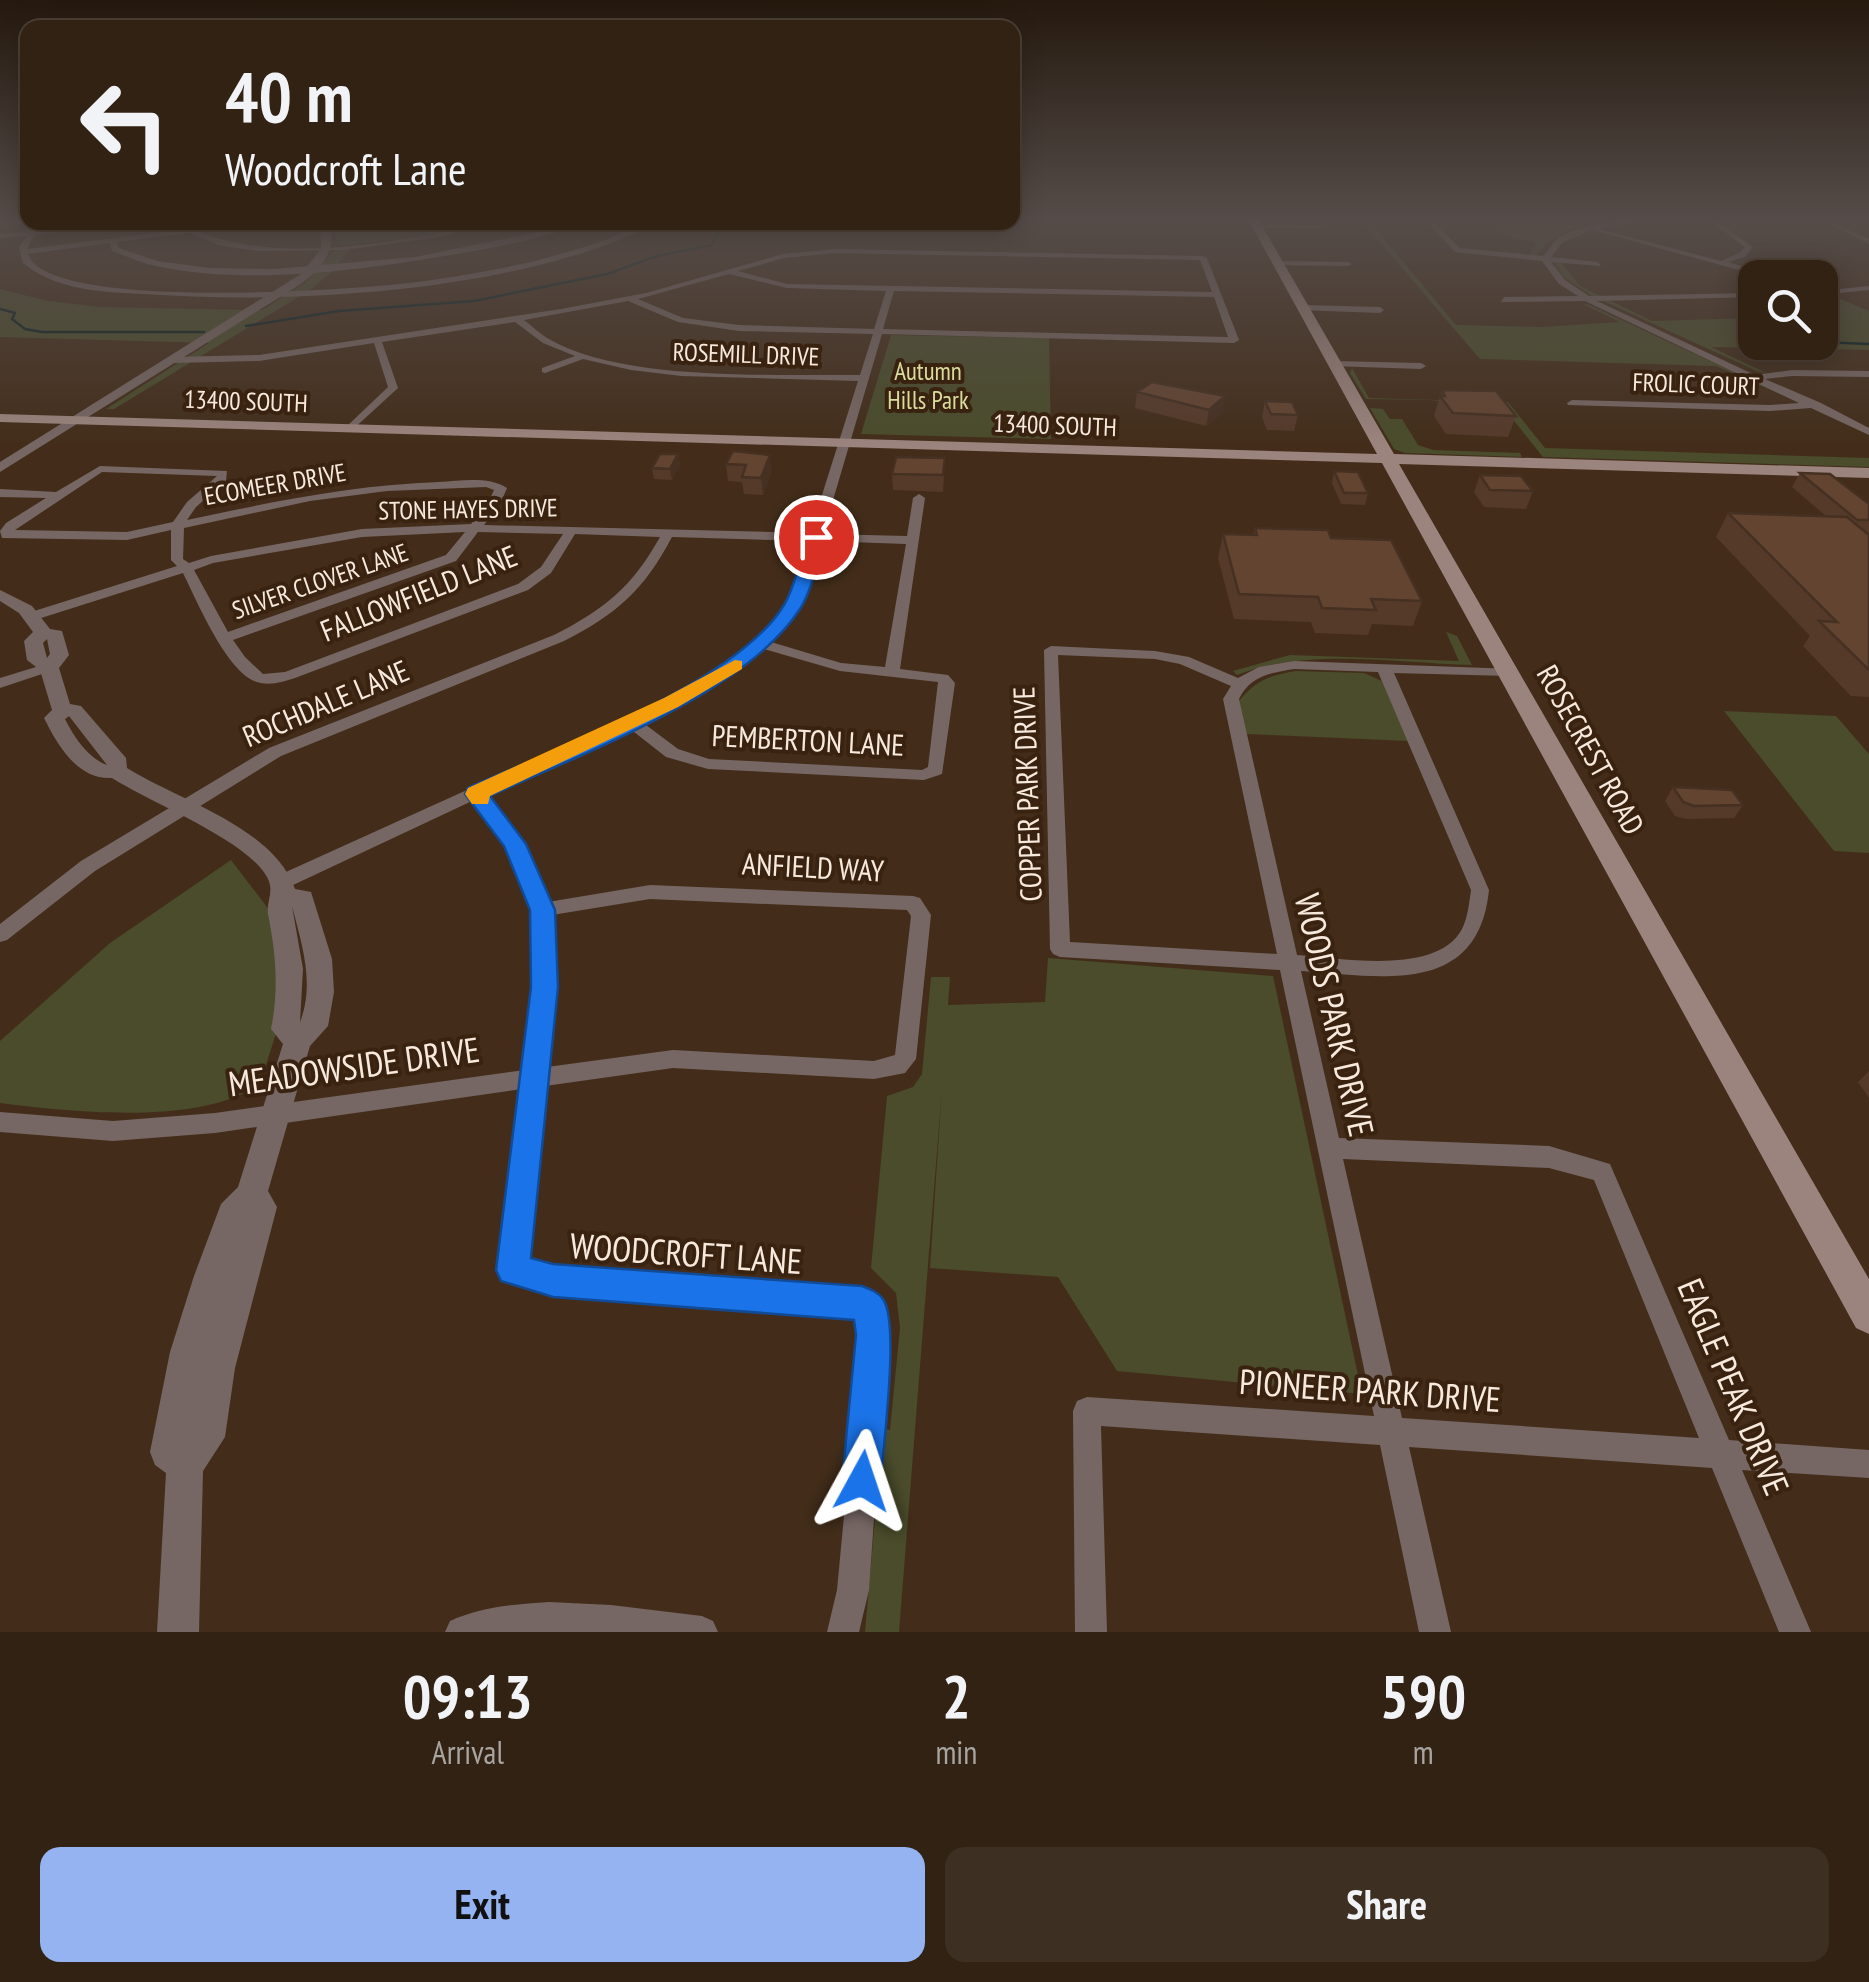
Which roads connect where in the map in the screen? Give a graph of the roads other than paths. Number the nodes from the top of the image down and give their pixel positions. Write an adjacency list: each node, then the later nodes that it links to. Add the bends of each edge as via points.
1 (155, 293): 9 (street)
2 (288, 293): 9 (street)
3 (651, 293): 12 (street)
4 (890, 293): 18 (street)
5 (1101, 293): 10 (street)
6 (1216, 293): 10 (street)
7 (1294, 293): 15 (main road, ROSECREST ROAD)
8 (1581, 293): 14 (street)
9 (280, 294): 21 (street)
10 (1217, 296): 18 (street, via 1234,340)
11 (1738, 296): 14 (street)
12 (630, 299): 17 (street); 18 (street, via 708,325)
13 (1504, 300): 14 (street)
14 (1592, 300): 26 (street)
15 (1303, 308): 16 (street); 22 (main road, ROSECREST ROAD)
16 (1380, 310)
17 (517, 319): 19 (street); 20 (street, ROSEMILL DRIVE, via 540,338)
18 (880, 332): 27 (street)
19 (376, 340): 21 (street, via 248,360); 32 (street, via 393,388)
20 (582, 356): 24 (street); 27 (street, ROSEMILL DRIVE, via 672,372)
21 (172, 360): 31 (street)
22 (1334, 364): 23 (street); 35 (main road, ROSECREST ROAD)
23 (1421, 366)
24 (545, 370)
25 (1869, 374): 26 (street)
26 (1758, 377): 29 (street)
27 (865, 378): 34 (street)
28 (1572, 403): 29 (street, FROLIC COURT)
29 (1817, 405): 33 (street)
30 (0, 418): 31 (main road, 13400 SOUTH)
31 (76, 420): 32 (main road, 13400 SOUTH); 36 (street)
32 (350, 429): 34 (main road, 13400 SOUTH)
33 (1868, 430)
34 (846, 444): 35 (main road, 13400 SOUTH); 46 (street)
35 (1388, 460): 37 (main road, 13400 SOUTH); 55 (main road, ROSECREST ROAD)
36 (0, 468)
37 (1868, 478)
38 (0, 493): 39 (street)
39 (57, 494): 41 (street, via 107,468 223,473 184,510); 44 (street)
40 (919, 498): 47 (street)
41 (178, 525): 42 (street, ECOMEER DRIVE, via 387,487 496,484 502,491); 44 (street, ECOMEER DRIVE, via 114,537); 48 (street, via 172,536 177,560)
42 (474, 528): 43 (street, STONE HAYES DRIVE); 48 (street, STONE HAYES DRIVE, via 310,540); 51 (street, SILVER CLOVER LANE, via 439,564)
43 (571, 531): 45 (street, STONE HAYES DRIVE); 51 (street, FALLOWFIELD LANE, via 546,570 512,592 290,676 266,680 251,674)
44 (4, 533)
45 (668, 533): 46 (street, STONE HAYES DRIVE); 61 (street, ROCHDALE LANE, via 638,586 582,626 275,752)
46 (816, 537): 47 (street, STONE HAYES DRIVE); 52 (street, via 793,606)
47 (914, 540): 56 (street)
48 (186, 566): 50 (street, STONE HAYES DRIVE); 51 (street)
49 (0, 595): 50 (street)
50 (38, 624): 53 (street, via 36,660)
51 (224, 638)
52 (761, 644): 56 (street, via 840,667); 59 (street, via 730,669)
53 (49, 667): 57 (street); 61 (street, via 62,711 54,718 82,760 98,772 116,770)
54 (1384, 668): 55 (street); 58 (street, via 1294,664 1260,670); 65 (street, via 1480,890 1478,919 1464,944 1436,962 1397,969)
55 (1510, 672): 71 (main road, ROSECREST ROAD)
56 (892, 673): 59 (street, PEMBERTON LANE, via 940,676 946,683 934,772 708,764 672,753)
57 (0, 682)
58 (1238, 683): 65 (street, WOODS PARK DRIVE, via 1230,699 1232,718); 65 (street, COPPER PARK DRIVE, via 1155,654 1051,650 1060,949)
59 (631, 722): 60 (street)
60 (476, 794): 62 (street); 63 (street, WOODCROFT LANE, via 514,844)
61 (181, 806): 62 (street, via 266,859); 64 (street, ROCHDALE LANE, via 88,866)
62 (285, 889): 68 (street, via 279,908 292,960 285,1029 298,1040)
63 (542, 910): 66 (street, ANFIELD WAY, via 650,892 913,904 921,915 909,1049); 67 (street, WOODCROFT LANE, via 545,987)
64 (0, 936)
65 (1286, 964): 70 (street, WOODS PARK DRIVE)
66 (898, 1066): 67 (street, MEADOWSIDE DRIVE, via 674,1059)
67 (532, 1076): 68 (street, MEADOWSIDE DRIVE); 78 (street, WOODCROFT LANE, via 513,1270 553,1281 846,1300 870,1310 874,1335 861,1492)
68 (274, 1113): 69 (street, MEADOWSIDE DRIVE, via 113,1130); 75 (street, via 251,1194 261,1207 217,1368 207,1437 185,1464)
69 (0, 1122)
70 (1329, 1148): 72 (street, WOODS PARK DRIVE); 73 (street, EAGLE PEAK DRIVE, via 1549,1158 1602,1172)
71 (1869, 1315)
72 (1390, 1430): 73 (street, PIONEER PARK DRIVE); 79 (street, PIONEER PARK DRIVE, via 1087,1410); 80 (street, WOODS PARK DRIVE)
73 (1720, 1454): 74 (street, PIONEER PARK DRIVE); 81 (street, EAGLE PEAK DRIVE)
74 (1869, 1464)
75 (178, 1632)
76 (461, 1632): 77 (street, via 488,1623 596,1620)
77 (702, 1632)
78 (843, 1632)
79 (1091, 1632)
80 (1435, 1632)
81 (1795, 1632)

